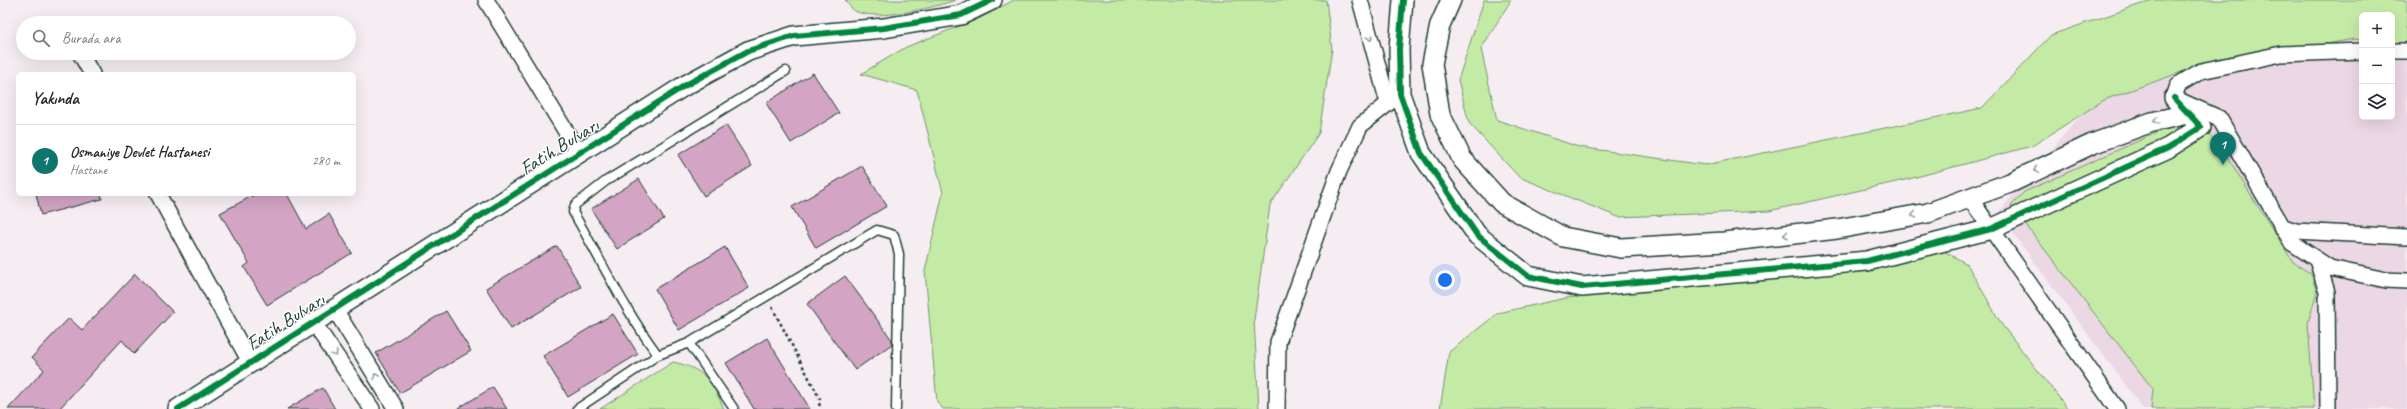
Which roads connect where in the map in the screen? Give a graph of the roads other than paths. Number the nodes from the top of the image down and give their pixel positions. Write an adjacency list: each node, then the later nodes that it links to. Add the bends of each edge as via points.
1 (486, 0): 14 (street)
2 (992, 0): 14 (street, Fatih Bulvarı, via 961,15 884,28 794,36 748,51 684,86)
3 (1360, 0): 12 (street, one-way to 12)
4 (1403, 0): 12 (street)
5 (1451, 0): 15 (street, one-way to 5, via 1928,213 1837,229 1724,242 1621,248 1563,237 1502,202 1462,159 1440,114 1432,64 1440,25)
6 (2359, 51): 13 (street, via 2282,54 2200,71 2178,85)
7 (2395, 51): 8 (street)
8 (2407, 51)
9 (84, 60): 11 (street)
10 (786, 71): 25 (lane, via 606,181 575,205 573,212 609,273 636,326)
11 (91, 72)
12 (1394, 98): 18 (street, via 1421,153 1477,235 1528,276 1582,287 1867,261); 33 (street, via 1360,126 1336,179 1278,342)
13 (2174, 98): 15 (street, one-way to 15, via 2187,114 2152,122 2092,144 2010,183); 17 (street, via 2219,118); 18 (street, via 2200,127 2168,148)
14 (579, 153): 22 (street, Fatih Bulvarı)
15 (1976, 195): 18 (street, via 1971,200)
16 (159, 196): 26 (street)
17 (2281, 226): 19 (street, via 2296,231); 20 (street, via 2292,243)
18 (1991, 229): 34 (street)
19 (2407, 237)
20 (2317, 260): 21 (street, via 2330,268 2386,280); 35 (street, via 2327,292)
21 (2407, 281)
22 (334, 308): 23 (street, Fatih Bulvarı); 29 (street, one-way to 22)
23 (313, 322): 26 (street, Fatih Bulvarı); 28 (street, one-way to 28)
24 (689, 343): 25 (lane); 31 (lane); 32 (lane, via 877,230 894,235 899,254)
25 (658, 355): 30 (lane)
26 (250, 362): 27 (street, Fatih Bulvarı)
27 (178, 409)
28 (372, 409)
29 (396, 409)
30 (577, 409)
31 (734, 409)
32 (896, 409)
33 (1277, 409)
34 (2117, 409)
35 (2328, 409)

